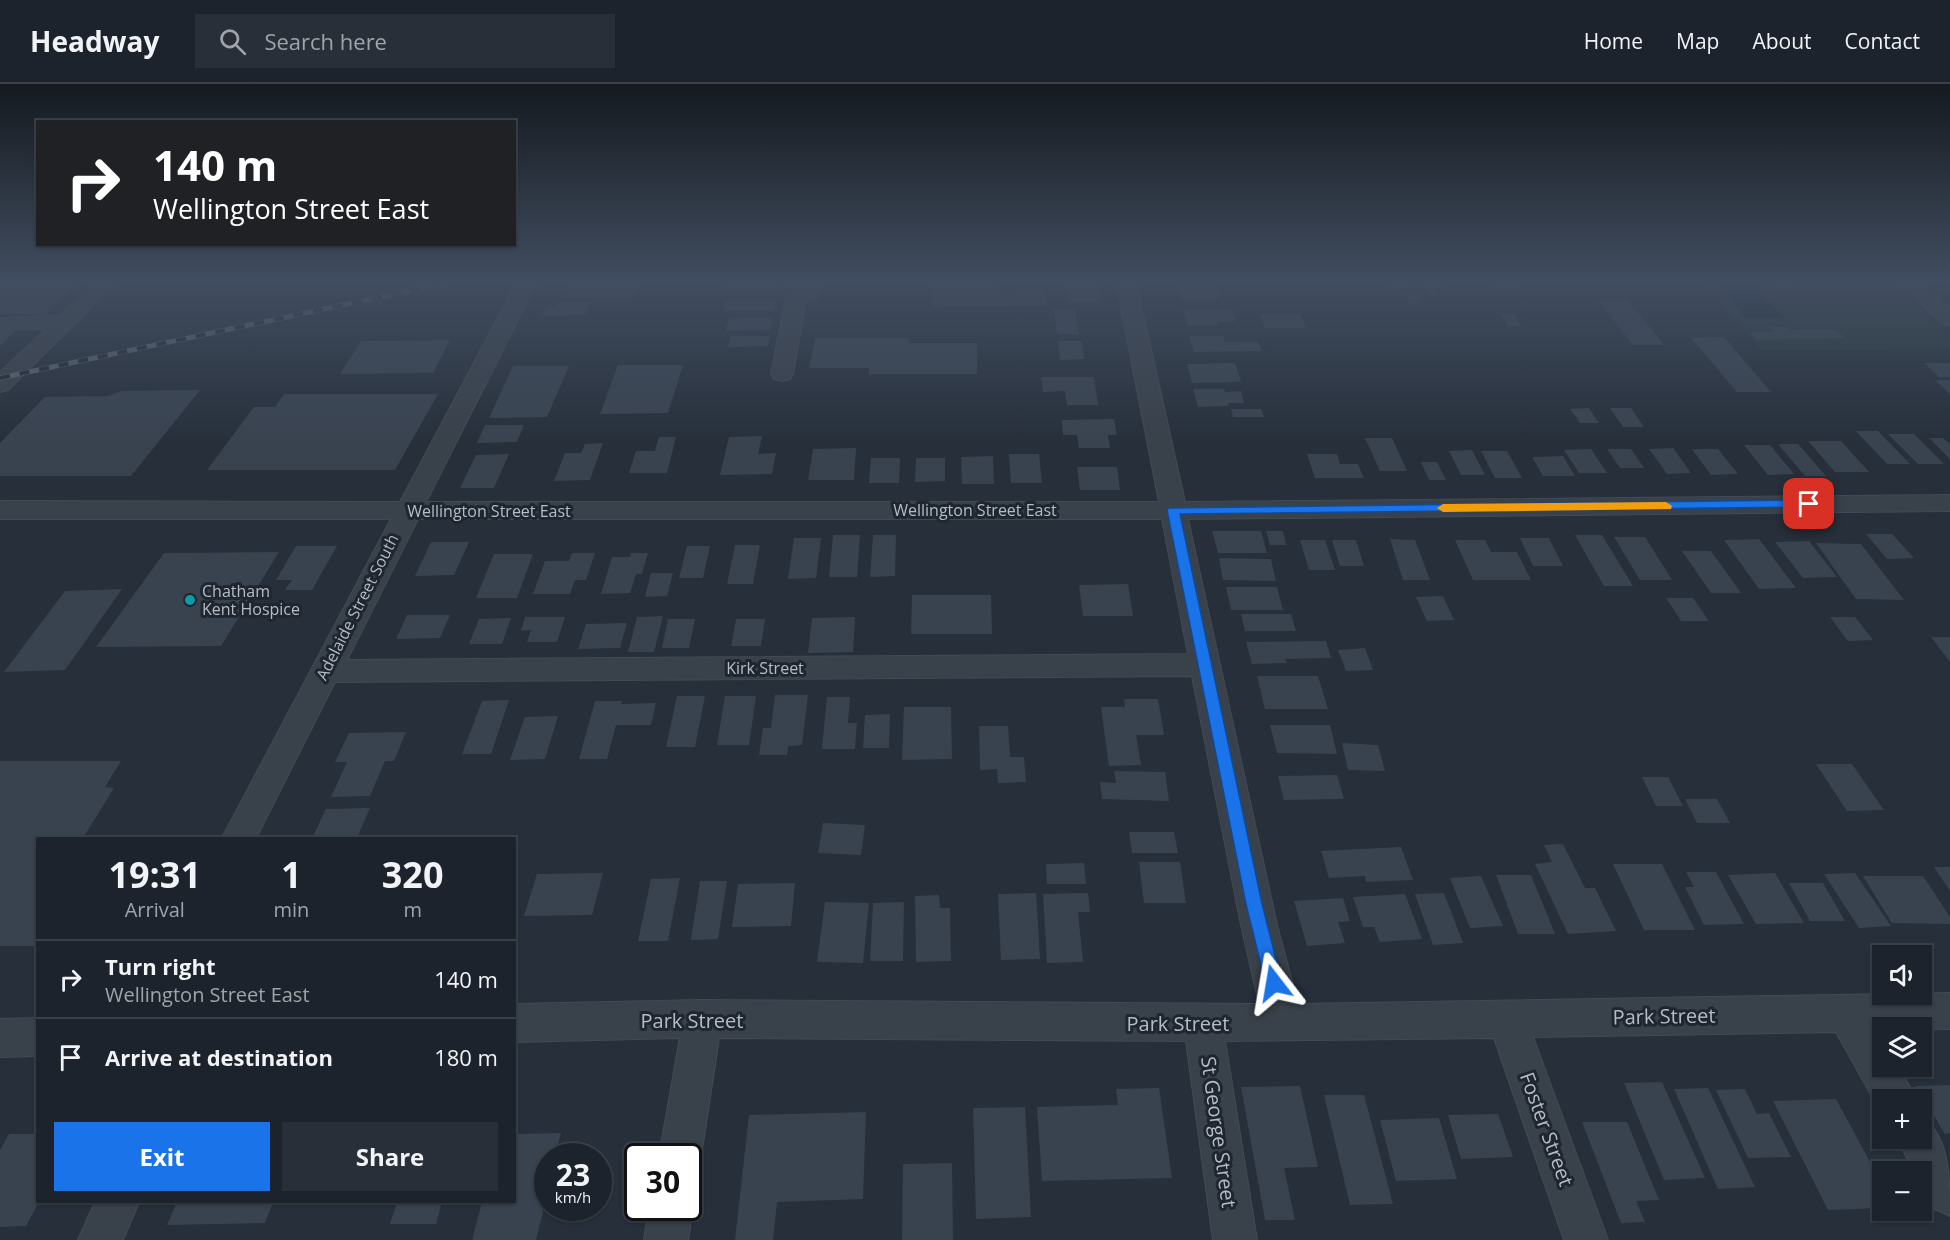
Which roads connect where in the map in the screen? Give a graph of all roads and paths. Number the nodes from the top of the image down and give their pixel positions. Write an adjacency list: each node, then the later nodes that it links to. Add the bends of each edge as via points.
1 (50, 336): 6 (street)
2 (499, 336): 10 (street, Adelaide Street South)
3 (789, 336): 5 (street)
4 (1137, 336): 9 (street)
5 (782, 374)
6 (0, 385)
7 (1950, 503): 9 (street, Wellington Street East)
8 (0, 510): 10 (street, Wellington Street East)
9 (1173, 510): 10 (street, Wellington Street East); 11 (street)
10 (406, 512): 12 (street, Adelaide Street South)
11 (1204, 664): 12 (street, Kirk Street); 20 (street)
12 (325, 671): 13 (street, Adelaide Street South)
13 (240, 837)
14 (1950, 1011): 15 (street, Park Street)
15 (1847, 1014): 16 (street, Park Street); 23 (street)
16 (1507, 1018): 20 (street, Park Street); 32 (street, Foster Street)
17 (703, 1019): 18 (street, Park Street); 19 (street, Park Street); 24 (street)
18 (516, 1023)
19 (1203, 1023): 20 (street, Park Street); 31 (street, St George Street)
20 (1283, 1023)
21 (36, 1037): 22 (street)
22 (0, 1038)
23 (1890, 1089)
24 (682, 1143)
25 (1924, 1149): 26 (street)
26 (1950, 1194)
27 (118, 1203): 29 (street)
28 (669, 1221): 30 (street)
29 (100, 1240)
30 (666, 1240)
31 (1235, 1240)
32 (1586, 1240)

